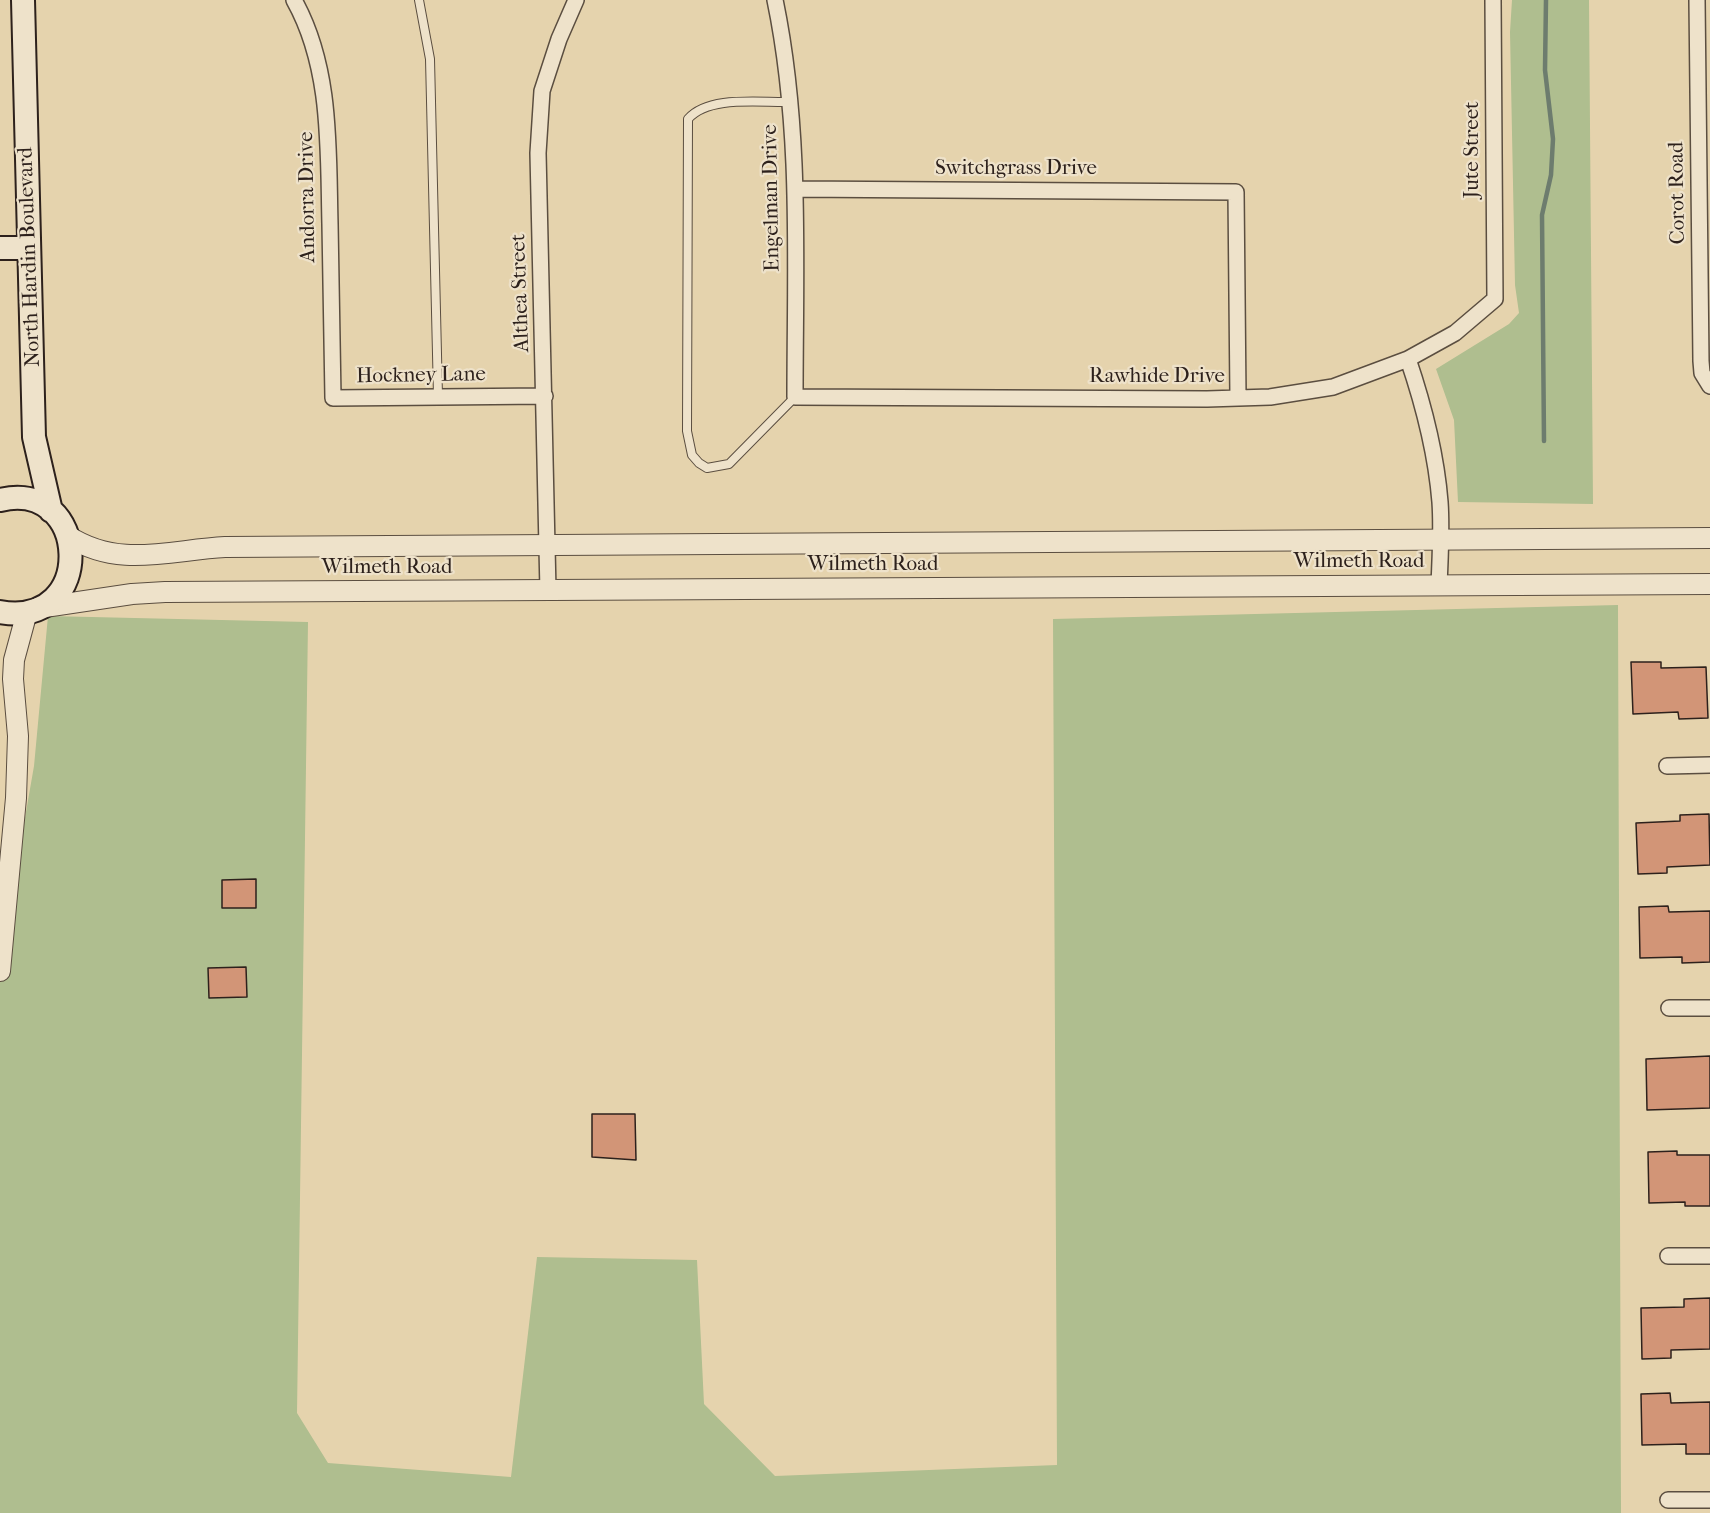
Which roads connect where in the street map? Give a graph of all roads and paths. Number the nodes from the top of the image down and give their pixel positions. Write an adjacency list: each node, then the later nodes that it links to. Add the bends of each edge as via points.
1 (23, 0): 12 (main road, North Hardin Boulevard)
2 (294, 0): 19 (street, Andorra Drive, via 303,15 320,68 328,124)
3 (419, 0): 16 (lane, via 430,59)
4 (576, 0): 17 (street, Althea Street, via 542,91 538,153)
5 (775, 0): 8 (street, Engelman Drive)
6 (1493, 0): 13 (street, Jute Street)
7 (1697, 0): 9 (street, Corot Road)
8 (791, 102): 10 (street, Engelman Drive); 18 (lane, via 711,104 688,119 687,431 692,455 707,468 729,464)
9 (1704, 186): 15 (street, Corot Road, via 1701,361 1702,374)
10 (795, 189): 18 (street, Engelman Drive); 20 (street, Switchgrass Drive, via 1236,192)
11 (0, 248): 12 (main road)
12 (29, 248): 22 (main road, North Hardin Boulevard, via 34,437)
13 (1495, 299): 14 (street, Rawhide Drive, via 1455,333)
14 (1408, 358): 20 (street, Rawhide Drive, via 1333,387); 25 (street, via 1426,411 1434,454)
15 (1709, 385)
16 (438, 396): 17 (street, Hockney Lane); 19 (street, Hockney Lane)
17 (545, 396): 26 (street, Althea Street)
18 (795, 397): 20 (street, Rawhide Drive)
19 (333, 398)
20 (1238, 398)
21 (0, 500): 22 (main road, via 30,500)
22 (51, 512): 23 (main road)
23 (68, 537): 26 (street, Wilmeth Road, via 85,547 116,555 225,547); 30 (main road, via 72,554 68,578 54,598)
24 (1710, 538): 25 (street, Wilmeth Road)
25 (1440, 539): 26 (street, Wilmeth Road); 28 (street)
26 (547, 544): 29 (street, Althea Street)
27 (1710, 584): 28 (street, Wilmeth Road)
28 (1439, 586): 29 (street, Wilmeth Road)
29 (548, 591): 30 (street, Wilmeth Road, via 165,592)
30 (33, 610): 31 (main road); 34 (street, via 14,670 16,798)
31 (0, 612)
32 (1710, 765): 33 (street)
33 (1667, 766)
34 (0, 971)
35 (1669, 1008): 36 (street)
36 (1710, 1008)
37 (1668, 1256): 38 (street)
38 (1710, 1256)
39 (1668, 1500): 40 (street)
40 (1710, 1500)

